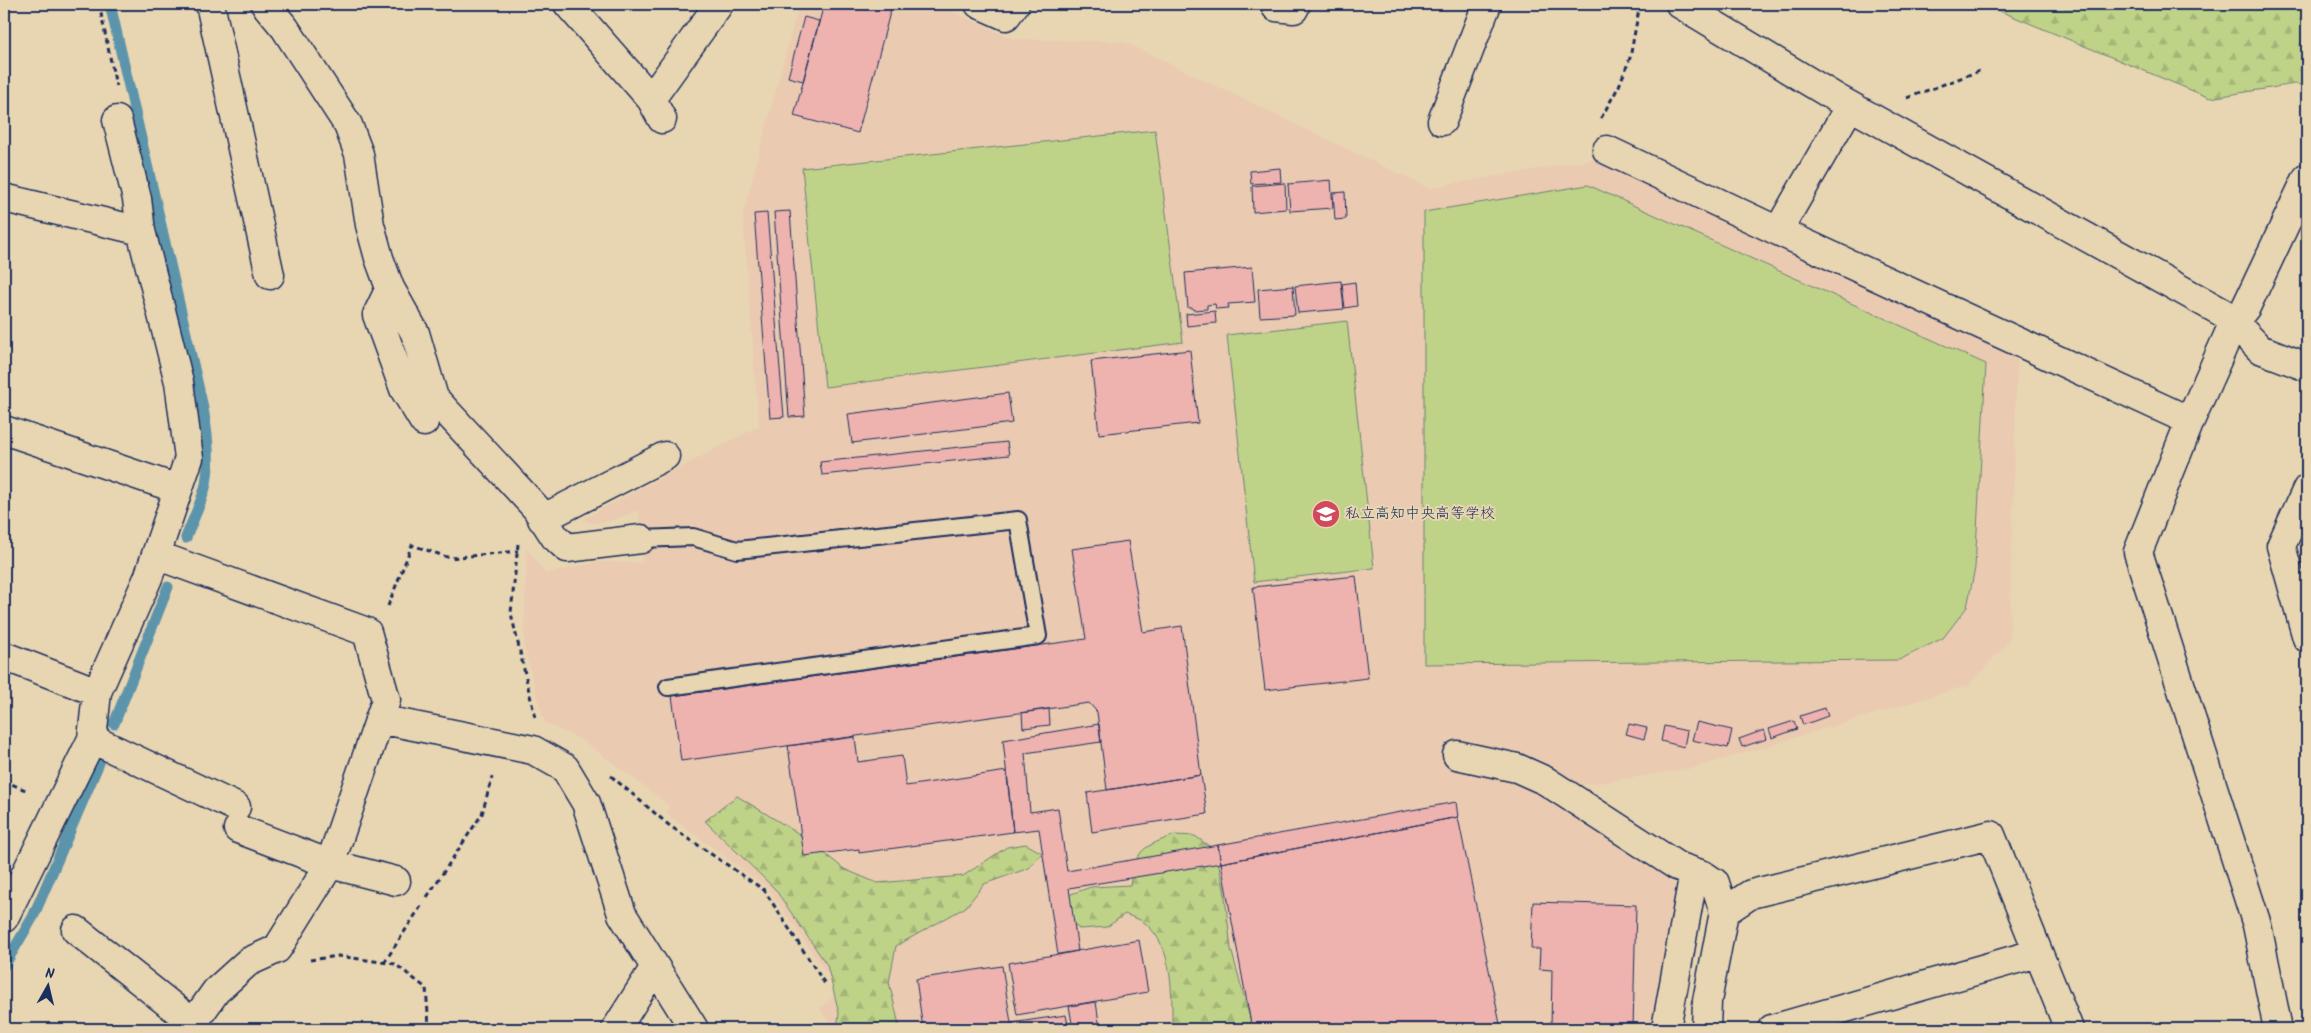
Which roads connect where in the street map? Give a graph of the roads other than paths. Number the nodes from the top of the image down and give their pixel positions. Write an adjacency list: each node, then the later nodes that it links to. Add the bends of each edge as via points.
1 (210, 4): 17 (street)
2 (265, 4): 18 (street, via 285,28 348,124 359,154 370,225)
3 (568, 4): 4 (street, via 657,109)
4 (719, 4)
5 (979, 4): 6 (street, via 1006,16)
6 (1015, 4)
7 (1488, 4): 11 (street)
8 (1680, 4): 9 (street)
9 (1850, 106): 16 (street); 19 (street, via 2227,315)
10 (117, 120): 15 (street, via 137,199)
11 (1442, 121)
12 (1607, 150): 16 (street)
13 (2307, 178): 19 (street, via 2246,306)
14 (4, 198): 15 (street)
15 (140, 231): 25 (street, via 179,382 189,458)
16 (1778, 231): 21 (street)
17 (270, 275)
18 (390, 288): 22 (street, via 377,315 404,389); 27 (street, via 415,333 434,398 536,508)
19 (2234, 322): 20 (street, via 2260,349); 21 (street)
20 (2307, 367)
21 (2190, 421): 53 (street, via 2138,552 2258,924)
22 (424, 422)
23 (4, 430): 25 (street)
24 (665, 456): 27 (street)
25 (178, 489): 29 (street)
26 (2307, 489): 30 (street, via 2281,546)
27 (542, 519): 28 (street, via 567,548)
28 (640, 539): 32 (lane, via 693,537 737,550 1018,520 1038,636)
29 (156, 555): 33 (street); 34 (street, via 366,632 386,700)
30 (2307, 638)
31 (4, 656): 33 (street)
32 (668, 687)
33 (97, 692): 35 (street)
34 (379, 720): 37 (street); 45 (street, via 533,750 565,768 586,803 622,914)
35 (92, 739): 37 (street, via 237,818); 39 (street)
36 (1457, 755): 38 (street, via 1517,768 1546,781 1677,866)
37 (330, 864): 40 (street); 47 (street, via 277,949 248,962 216,991)
38 (1694, 872): 41 (street, via 1715,883); 46 (street)
39 (13, 875): 42 (street)
40 (396, 881)
41 (1724, 912): 44 (street, via 1751,894 1991,835); 50 (street, via 1707,1001)
42 (4, 918)
43 (76, 930): 47 (street)
44 (2038, 953): 51 (street); 52 (street)
45 (655, 967): 48 (street); 49 (street)
46 (1667, 1023)
47 (190, 1026)
48 (616, 1029)
49 (694, 1029)
50 (1706, 1029)
51 (1772, 1029)
52 (2069, 1029)
53 (2278, 1029)

